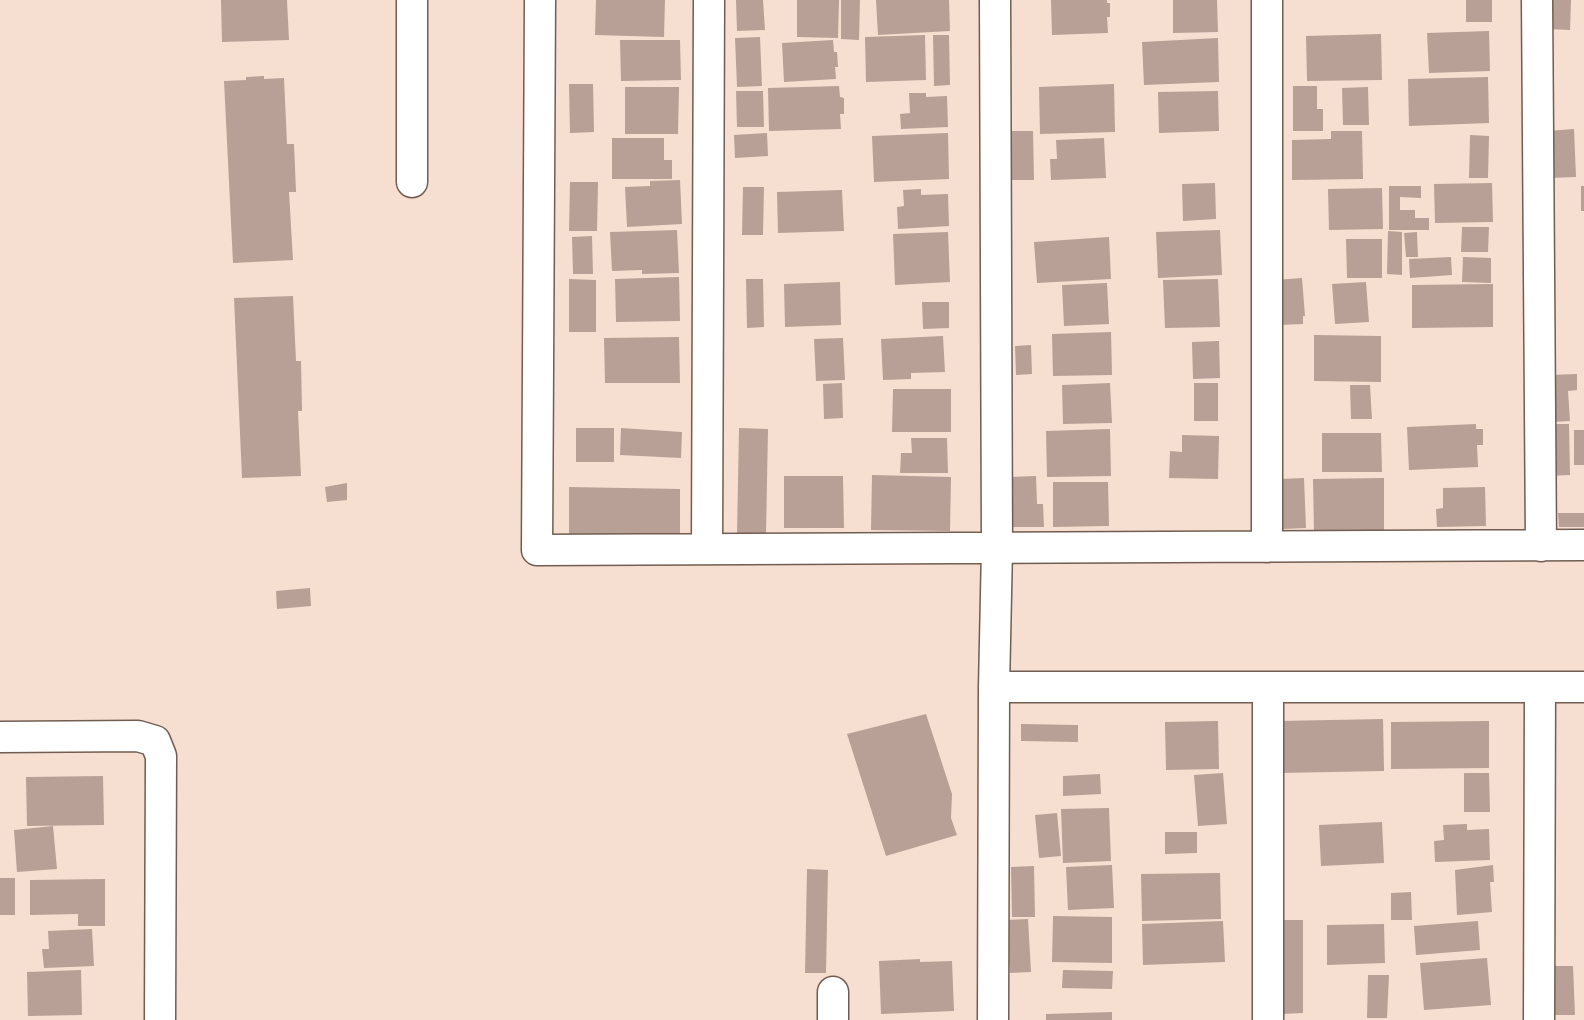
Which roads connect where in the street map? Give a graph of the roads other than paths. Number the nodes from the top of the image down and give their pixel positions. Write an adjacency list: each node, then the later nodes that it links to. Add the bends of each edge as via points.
1 (412, 0): 7 (street)
2 (540, 0): 11 (street, via 537,549)
3 (709, 0): 11 (street)
4 (995, 0): 12 (street)
5 (1267, 0): 10 (street)
6 (1537, 0): 9 (street)
7 (412, 182)
8 (1584, 545): 9 (street)
9 (1541, 546): 10 (street)
10 (1267, 547): 12 (street)
11 (707, 548): 12 (street)
12 (997, 548): 13 (street)
13 (994, 687): 14 (street); 19 (street)
14 (1268, 687): 15 (street); 20 (street)
15 (1540, 687): 16 (street); 21 (street)
16 (1584, 687)
17 (0, 737): 18 (street, via 138,736 154,741 161,756)
18 (160, 1020)
19 (993, 1020)
20 (1269, 1020)
21 (1539, 1020)

